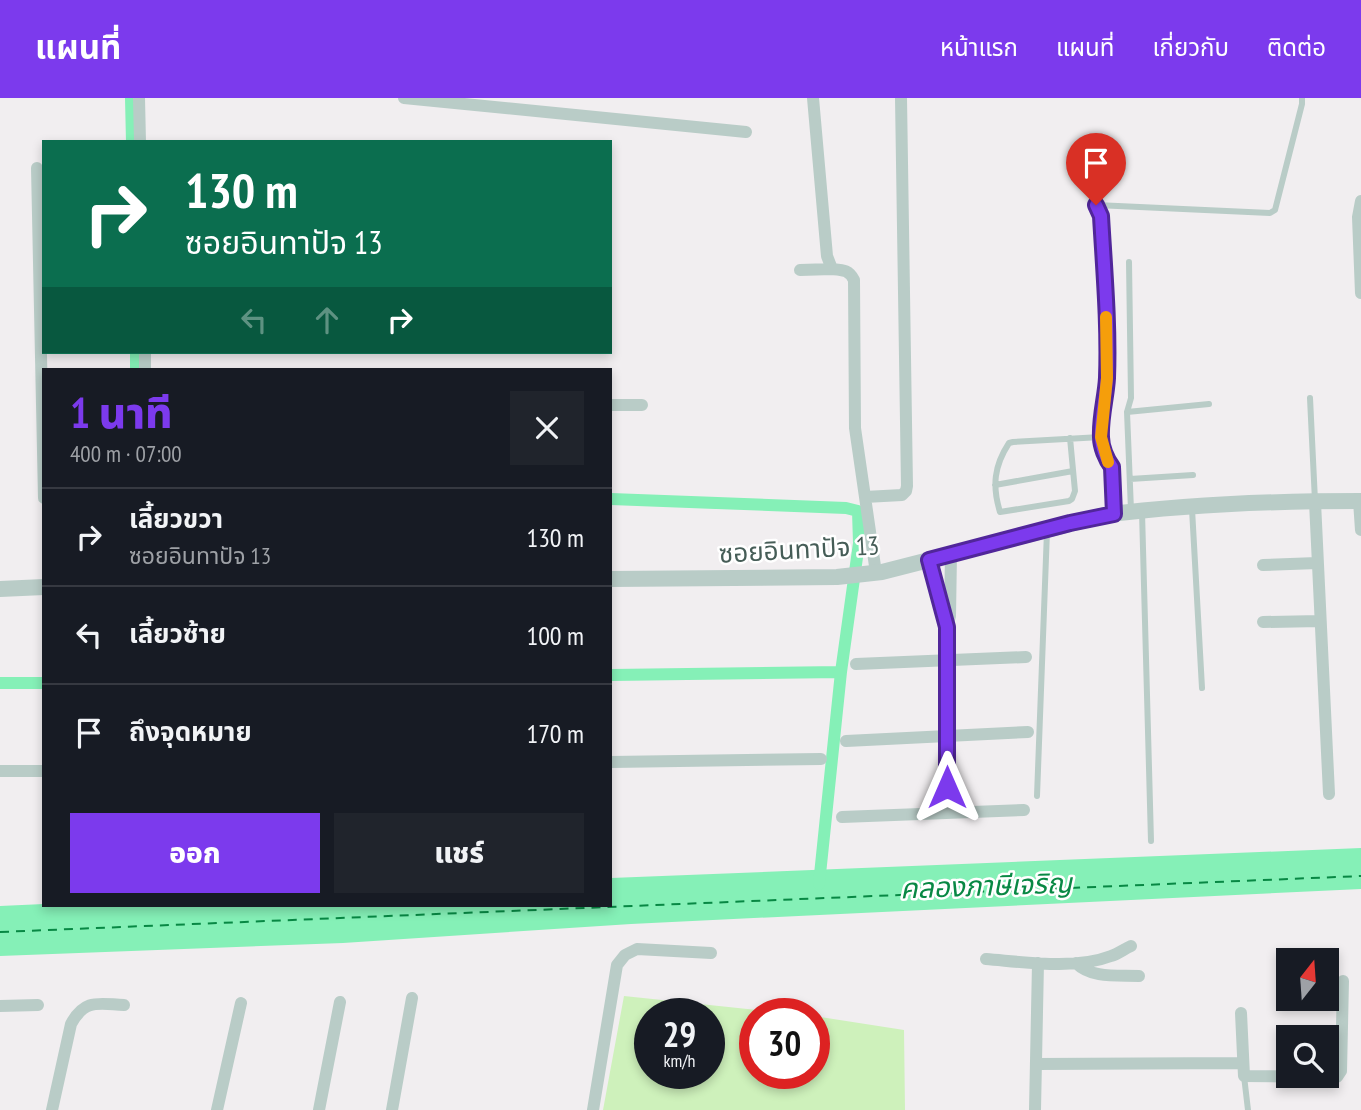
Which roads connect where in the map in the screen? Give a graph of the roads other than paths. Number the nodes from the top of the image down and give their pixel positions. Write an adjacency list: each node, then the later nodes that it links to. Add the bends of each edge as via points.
1 (139, 98): 9 (street)
2 (404, 98): 3 (street)
3 (411, 98): 7 (street)
4 (813, 98): 16 (street, via 827,256)
5 (901, 98): 31 (street, via 907,486 902,495)
6 (1302, 98): 13 (lane, via 1275,211)
7 (528, 104): 8 (street)
8 (746, 132)
9 (140, 140)
10 (1094, 144): 13 (lane)
11 (37, 168): 14 (street)
12 (1361, 201): 18 (street)
13 (1096, 205): 25 (lane, via 1101,216 1106,287 1107,378)
14 (41, 257): 19 (street)
15 (1129, 262): 24 (lane, via 1131,398)
16 (832, 269): 17 (street); 31 (street, via 845,270 854,281 855,428)
17 (800, 270)
18 (1361, 293)
19 (42, 337)
20 (1310, 398): 33 (lane)
21 (1209, 404): 24 (lane)
22 (612, 405): 23 (street)
23 (642, 405)
24 (1127, 412): 29 (lane)
25 (1101, 437): 26 (lane); 36 (lane, via 1112,467)
26 (1070, 438): 27 (lane); 30 (lane, via 1009,443 996,466)
27 (1073, 471): 30 (lane); 30 (lane, via 1075,491 1069,501 1002,512)
28 (1193, 475): 29 (lane)
29 (1130, 479): 35 (lane)
30 (995, 485)
31 (865, 497): 43 (street)
32 (1360, 501): 33 (street, ซอยอินทาปัจ 13); 38 (street)
33 (1315, 502): 34 (street, ซอยอินทาปัจ 13); 41 (street)
34 (1192, 507): 35 (street, ซอยอินทาปัจ 13); 53 (lane)
35 (1137, 511): 36 (street, ซอยอินทาปัจ 13); 66 (lane)
36 (1114, 514): 37 (street, ซอยอินทาปัจ 13)
37 (1047, 529): 39 (street, ซอยอินทาปัจ 13); 62 (lane)
38 (1361, 530)
39 (951, 554): 40 (street, ซอยอินทาปัจ 13); 49 (street)
40 (929, 560): 43 (street, ซอยอินทาปัจ 13); 49 (street)
41 (1317, 563): 42 (street); 47 (street)
42 (1263, 565)
43 (864, 574): 44 (street, ซอยอินทาปัจ 13)
44 (612, 579)
45 (42, 587): 46 (street)
46 (0, 589)
47 (1320, 621): 48 (street); 61 (street)
48 (1263, 622)
49 (947, 627): 51 (street)
50 (1026, 657): 51 (street)
51 (948, 659): 52 (street); 55 (street)
52 (856, 664)
53 (1202, 688)
54 (1028, 732): 55 (street)
55 (947, 737): 56 (street); 64 (street)
56 (846, 741)
57 (821, 759): 58 (street)
58 (612, 762)
59 (0, 771): 60 (street)
60 (42, 771)
61 (1329, 794)
62 (1037, 796)
63 (1024, 810): 64 (street)
64 (947, 812): 65 (street)
65 (842, 817)
66 (1151, 841)
67 (1130, 946): 71 (street, via 1111,956)
68 (710, 953): 87 (street, via 637,950 617,965)
69 (986, 959): 70 (street)
70 (1038, 963): 71 (street); 81 (street)
71 (1076, 963): 72 (street, via 1092,974)
72 (1139, 976)
73 (1343, 981): 82 (street, via 1341,1072 1337,1077)
74 (412, 998): 86 (street)
75 (340, 1002): 85 (street)
76 (241, 1003): 84 (street)
77 (124, 1004): 83 (street, via 92,1004 78,1011)
78 (38, 1005): 79 (street)
79 (0, 1006)
80 (1241, 1013): 82 (street)
81 (1037, 1063): 82 (street); 88 (street)
82 (1244, 1069): 89 (lane)
83 (52, 1110)
84 (217, 1110)
85 (320, 1110)
86 (393, 1110)
87 (593, 1110)
88 (1035, 1110)
89 (1248, 1110)

